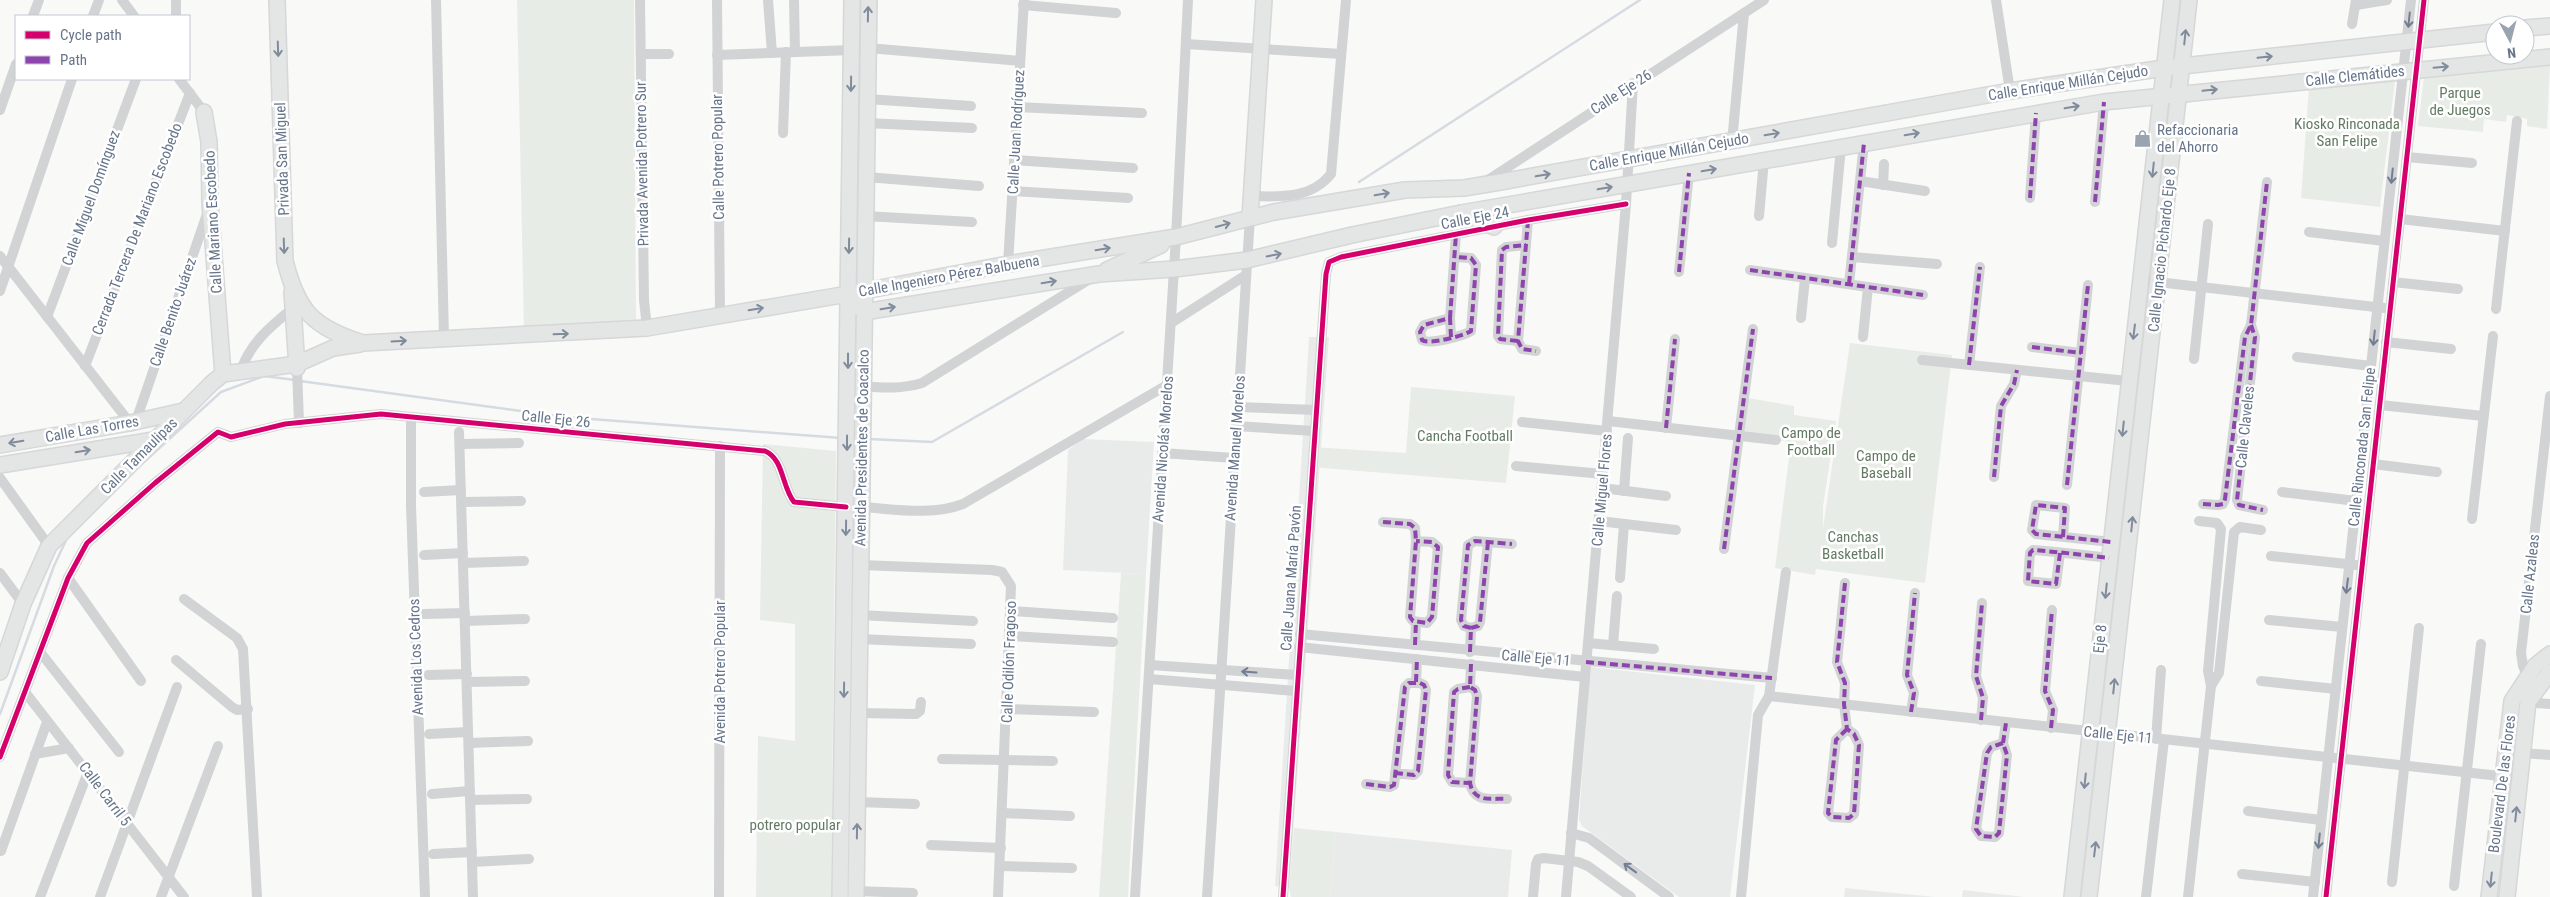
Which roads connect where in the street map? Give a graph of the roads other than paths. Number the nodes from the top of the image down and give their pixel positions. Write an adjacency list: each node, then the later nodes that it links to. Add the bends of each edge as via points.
1 (39, 0): 27 (street)
2 (99, 0): 28 (street)
3 (122, 0): 29 (street)
4 (176, 0): 30 (street)
5 (277, 0): 146 (main road, Privada San Miguel, one-way to 146, via 285,261)
6 (436, 0): 158 (street)
7 (640, 0): 42 (street, Privada Avenida Potrero Sur)
8 (717, 0): 44 (street, Calle Potrero Popular)
9 (768, 0): 41 (street)
10 (794, 0): 40 (street)
11 (852, 0): 39 (main road, Avenida Presidentes de Coacalco)
12 (868, 0): 37 (main road, Avenida Presidentes de Coacalco, one-way to 12)
13 (1188, 0): 36 (street, Avenida Nicolás Morelos)
14 (1264, 0): 38 (main road, Avenida Manuel Morelos)
15 (1346, 0): 45 (street)
16 (1764, 0): 26 (street, Calle Eje 26)
17 (1996, 0): 56 (street)
18 (2172, 0): 50 (main road, Calle Ignacio Pichardo Eje 8)
19 (2189, 0): 48 (main road, Calle Ignacio Pichardo Eje 8, one-way to 19)
20 (2386, 0): 23 (street)
21 (2411, 0): 35 (street, Calle Rinconada San Felipe, one-way to 35)
22 (2424, 0): 35 (street, Calle Rinconada San Felipe)
23 (2356, 2): 31 (street)
24 (1023, 3): 25 (street); 47 (street, Calle Juan Rodríguez)
25 (1116, 13)
26 (1744, 13): 55 (street, Calle Eje 26); 74 (street)
27 (33, 15)
28 (93, 15)
29 (133, 15)
30 (176, 15)
31 (2352, 24)
32 (2550, 26): 33 (main road)
33 (2535, 27)
34 (2485, 33): 35 (main road, Calle Clemátides)
35 (2413, 40): 48 (main road, Calle Clemátides, one-way to 35); 51 (street, Calle Rinconada San Felipe)
36 (1186, 44): 38 (street); 112 (street, Avenida Nicolás Morelos)
37 (868, 48): 47 (street); 60 (main road, Avenida Presidentes de Coacalco)
38 (1261, 49): 45 (street); 94 (main road, Avenida Manuel Morelos)
39 (852, 50): 40 (street); 72 (main road, Avenida Presidentes de Coacalco, one-way to 72)
40 (790, 52): 41 (street); 71 (street)
41 (772, 53): 44 (street)
42 (641, 54): 43 (street); 154 (street, Privada Avenida Potrero Sur)
43 (669, 54)
44 (717, 54): 148 (street, Calle Potrero Popular)
45 (1341, 54): 94 (street, via 1331,174 1312,191 1278,197)
46 (2550, 58): 51 (main road, Calle Clemátides, one-way to 46)
47 (1020, 60): 63 (street, Calle Juan Rodríguez)
48 (2182, 66): 50 (main road, Calle Clemátides); 58 (main road, Calle Ignacio Pichardo Eje 8)
49 (15, 67): 64 (street)
50 (2164, 68): 56 (main road, Calle Enrique Millán Cejudo); 59 (main road, Calle Ignacio Pichardo Eje 8)
51 (2410, 70): 58 (main road, Calle Clemátides, one-way to 51); 77 (street, Calle Rinconada San Felipe); 113 (street, Calle Rinconada San Felipe, one-way to 113)
52 (72, 80): 124 (street)
53 (136, 80): 149 (street, Calle Miguel Domínguez)
54 (181, 80): 57 (street, Calle Mariano Escobedo)
55 (1634, 83): 78 (street, Calle Miguel Flores); 91 (street, Calle Eje 26)
56 (2010, 91): 74 (main road, Calle Enrique Millán Cejudo, one-way to 56)
57 (190, 93): 65 (street, Calle Mariano Escobedo); 172 (street, Cerrada Tercera De Mariano Escobedo)
58 (2179, 93): 59 (main road, Calle Clemátides); 131 (main road, Calle Ignacio Pichardo Eje 8)
59 (2161, 95): 61 (main road, Calle Enrique Millán Cejudo); 130 (main road, Calle Ignacio Pichardo Eje 8, one-way to 130)
60 (867, 99): 62 (street); 69 (main road, Avenida Presidentes de Coacalco)
61 (2104, 102): 67 (main road, Calle Enrique Millán Cejudo, one-way to 61); 97 (street)
62 (972, 106)
63 (1017, 107): 66 (street); 79 (street, Calle Juan Rodríguez)
64 (0, 110)
65 (204, 112): 98 (main road, Calle Mariano Escobedo, via 209,142)
66 (1142, 113)
67 (2036, 113): 75 (main road, Calle Enrique Millán Cejudo, one-way to 67); 96 (street)
68 (2517, 121): 109 (street)
69 (866, 123): 70 (street); 73 (main road, Avenida Presidentes de Coacalco)
70 (972, 128)
71 (783, 133)
72 (850, 142): 73 (main road); 141 (main road, Avenida Presidentes de Coacalco, one-way to 141)
73 (866, 142): 85 (main road, Avenida Presidentes de Coacalco)
74 (1732, 142): 78 (main road, Calle Enrique Millán Cejudo)
75 (1864, 143): 76 (main road, Calle Enrique Millán Cejudo); 86 (street)
76 (1841, 147): 80 (main road, Calle Enrique Millán Cejudo); 114 (street)
77 (2407, 157): 81 (street); 104 (street, Calle Rinconada San Felipe)
78 (1627, 159): 88 (street, Calle Miguel Flores); 91 (main road, Calle Enrique Millán Cejudo, one-way to 78)
79 (1014, 160): 83 (street); 92 (street, Calle Juan Rodríguez)
80 (1764, 160): 84 (main road, Calle Enrique Millán Cejudo, one-way to 80); 102 (street)
81 (2472, 163)
82 (1884, 164): 89 (street)
83 (1133, 168)
84 (1689, 173): 88 (main road, Calle Enrique Millán Cejudo); 127 (street)
85 (866, 177): 90 (street); 101 (main road, Avenida Presidentes de Coacalco)
86 (1860, 181): 89 (street); 118 (street)
87 (2267, 182): 140 (street)
88 (1627, 184): 99 (street, Calle Miguel Flores); 100 (main road, Calle Enrique Millán Cejudo, one-way to 88)
89 (1883, 185): 93 (street)
90 (978, 186)
91 (1480, 186): 103 (main road, Calle Enrique Millán Cejudo, one-way to 91, via 1405,190)
92 (1012, 191): 95 (street); 120 (street, Calle Juan Rodríguez)
93 (1925, 191)
94 (1251, 196): 103 (main road, Avenida Manuel Morelos)
95 (1128, 198)
96 (2030, 198)
97 (2095, 202)
98 (210, 203): 177 (main road, Calle Mariano Escobedo); 191 (street, Calle Benito Juárez)
99 (1626, 204): 105 (street, Calle Eje 24); 195 (street, Calle Miguel Flores)
100 (1461, 213): 108 (main road); 122 (main road, Calle Enrique Millán Cejudo, one-way to 100, via 1361,233)
101 (865, 216): 106 (street); 138 (main road, Avenida Presidentes de Coacalco)
102 (1759, 216)
103 (1250, 217): 112 (main road, Calle Enrique Millán Cejudo, one-way to 103); 122 (street, Avenida Manuel Morelos)
104 (2400, 219): 109 (street); 132 (street, Calle Rinconada San Felipe)
105 (1528, 220): 108 (street, Calle Eje 24); 115 (street)
106 (972, 222)
107 (2208, 224): 136 (street)
108 (1494, 227): 111 (street, Calle Eje 24)
109 (2505, 231): 145 (street)
110 (2309, 232): 113 (street)
111 (1456, 234): 117 (street); 119 (street, Calle Eje 24)
112 (1176, 238): 120 (main road, Calle Ingeniero Pérez Balbuena, one-way to 112); 125 (street, Avenida Nicolás Morelos); 128 (main road)
113 (2384, 241): 143 (street, Calle Rinconada San Felipe)
114 (1832, 243)
115 (1526, 245): 161 (street); 161 (street, via 1502,250 1498,336 1500,340)
116 (0, 256): 124 (street)
117 (1455, 256): 150 (street); 157 (street, via 1471,258 1476,265 1471,331)
118 (1852, 257): 121 (street); 133 (street)
119 (1329, 262): 188 (street, Calle Juana María Pavón)
120 (1008, 264): 138 (main road, Calle Ingeniero Pérez Balbuena)
121 (1937, 264)
122 (1247, 267): 125 (main road, Calle Enrique Millán Cejudo); 152 (street); 185 (street, Avenida Manuel Morelos)
123 (1980, 267): 171 (street)
124 (9, 268): 139 (street); 149 (street)
125 (1174, 269): 128 (main road, Calle Ingeniero Pérez Balbuena); 152 (street, Avenida Nicolás Morelos)
126 (1750, 270): 129 (street)
127 (1679, 272)
128 (1099, 274): 147 (main road, Calle Ingeniero Pérez Balbuena, one-way to 128); 182 (street, via 922,383 908,388)
129 (1805, 278): 133 (street); 151 (street)
130 (2140, 280): 131 (street); 179 (main road, Calle Ignacio Pichardo Eje 8, one-way to 179)
131 (2159, 282): 136 (street); 180 (main road, Calle Ignacio Pichardo Eje 8)
132 (2393, 282): 137 (street); 144 (street, Calle Rinconada San Felipe)
133 (1849, 284): 135 (street)
134 (2088, 285): 167 (street)
135 (1868, 287): 142 (street); 159 (street)
136 (2201, 287): 140 (street); 169 (street)
137 (2458, 289)
138 (864, 290): 141 (main road, Calle Ingeniero Pérez Balbuena); 147 (main road, Avenida Presidentes de Coacalco)
139 (0, 291)
140 (2254, 293): 143 (street); 153 (street)
141 (848, 294): 147 (main road, Calle Ingeniero Pérez Balbuena); 148 (main road, one-way to 141); 186 (main road, Avenida Presidentes de Coacalco, one-way to 186)
142 (1924, 295)
143 (2378, 307): 144 (street); 174 (street, Calle Rinconada San Felipe, one-way to 174)
144 (2390, 309): 162 (street, Calle Rinconada San Felipe)
145 (2496, 309)
146 (299, 310): 163 (main road, via 321,326); 173 (main road); 175 (street, via 255,341)
147 (864, 312): 182 (main road, Avenida Presidentes de Coacalco)
148 (720, 314): 154 (main road)
149 (47, 317): 172 (street)
150 (1450, 318): 157 (street); 157 (street, via 1424,325 1420,332 1424,342)
151 (1801, 318)
152 (1171, 323): 181 (street, Avenida Nicolás Morelos)
153 (2251, 324): 226 (street, via 2244,337 2226,499 2223,504); 228 (street, Calle Claveles, via 2255,337 2237,500 2243,508)
154 (647, 328): 158 (main road, one-way to 154)
155 (1753, 329): 199 (street)
156 (2493, 336): 189 (street)
157 (1451, 337)
158 (444, 338): 163 (main road, one-way to 158)
159 (1863, 338)
160 (1674, 339): 196 (street)
161 (1518, 341): 166 (street, via 1524,350)
162 (2386, 342): 165 (street); 184 (street, Calle Rinconada San Felipe)
163 (362, 343): 173 (main road, via 333,348)
164 (2032, 347): 167 (street)
165 (2451, 349)
166 (1536, 351)
167 (2081, 353): 178 (street)
168 (2297, 356): 174 (street)
169 (2194, 359)
170 (1922, 360): 171 (street)
171 (1969, 365): 176 (street)
172 (85, 366): 191 (street)
173 (297, 366): 175 (main road); 193 (street)
174 (2371, 366): 224 (street, Calle Rinconada San Felipe)
175 (241, 370): 177 (main road)
176 (2017, 370): 178 (street); 214 (street, via 2014,384 2001,406)
177 (223, 374): 187 (main road, Calle Tamaulipas)
178 (2079, 376): 179 (street); 216 (street)
179 (2128, 381): 239 (main road, Eje 8, one-way to 239)
180 (2148, 382): 335 (main road, Eje 8, one-way to 180)
181 (1167, 385): 207 (street, Avenida Nicolás Morelos); 227 (street, via 963,504 934,511)
182 (863, 386): 186 (main road, Avenida Presidentes de Coacalco)
183 (2550, 396): 308 (street, Calle Azaleas, via 2521,653)
184 (2380, 405): 189 (street); 209 (street, Calle Rinconada San Felipe)
185 (1238, 407): 188 (street); 194 (street, Avenida Manuel Morelos)
186 (855, 409): 227 (main road, Avenida Presidentes de Coacalco)
187 (184, 410): 191 (main road, Calle Las Torres); 201 (main road, Calle Tamaulipas)
188 (1315, 410): 197 (street, Calle Juana María Pavón)
189 (2484, 416): 229 (street)
190 (411, 417): 193 (street, Calle Eje 26, via 381,414); 206 (street, Calle Eje 26); 395 (street, Avenida Los Cedros, via 411,506)
191 (133, 422): 205 (main road, Calle Las Torres, one-way to 205)
192 (1522, 422): 195 (street)
193 (299, 423): 254 (street, Calle Eje 26, via 233,436 216,433 87,543)
194 (1236, 426): 197 (street); 208 (street, Avenida Manuel Morelos)
195 (1607, 426): 196 (street); 213 (street, Calle Miguel Flores)
196 (1666, 428): 199 (street)
197 (1314, 431): 275 (street, Calle Juana María Pavón)
198 (459, 432): 204 (street)
199 (1737, 436): 202 (street); 242 (street)
200 (1628, 438): 219 (street)
201 (154, 440): 210 (main road, Calle Las Torres, one-way to 201); 241 (main road, Calle Tamaulipas)
202 (1776, 440)
203 (519, 443): 204 (street)
204 (460, 444): 218 (street)
205 (0, 445)
206 (720, 446): 227 (street, Calle Eje 26, via 771,454 794,502); 397 (street, Avenida Potrero Popular)
207 (1162, 453): 208 (street); 294 (street, Avenida Nicolás Morelos)
208 (1234, 458): 295 (street, Avenida Manuel Morelos)
209 (2373, 464): 212 (street); 250 (street, Calle Rinconada San Felipe)
210 (0, 465)
211 (1516, 466): 213 (street)
212 (2437, 472)
213 (1603, 474): 217 (street, Calle Miguel Flores)
214 (1994, 477)
215 (0, 478): 241 (street)
216 (2068, 486)
217 (1602, 488): 219 (street); 230 (street, Calle Miguel Flores)
218 (461, 490): 220 (street); 225 (street)
219 (1624, 491): 222 (street)
220 (424, 492)
221 (2282, 492): 224 (street)
222 (1666, 496)
223 (522, 501): 225 (street)
224 (2356, 501): 249 (street, Calle Rinconada San Felipe)
225 (462, 502): 246 (street)
226 (2203, 504)
227 (854, 507): 253 (main road, Avenida Presidentes de Coacalco, one-way to 253); 253 (main road, Avenida Presidentes de Coacalco)
228 (2263, 510)
229 (2472, 519)
230 (1599, 521): 233 (street); 279 (street, Calle Miguel Flores)
231 (2199, 521): 310 (street, via 2217,523 2221,529 2208,671)
232 (1383, 522): 237 (street, via 1413,526)
233 (1624, 524): 234 (street); 255 (street)
234 (1676, 530)
235 (2261, 530): 310 (street, via 2240,528 2234,532 2219,673)
236 (2063, 537): 236 (street, via 2033,532 2036,505 2063,507 2066,511); 239 (street)
237 (1416, 541): 271 (street, via 1409,615); 271 (street, via 1434,543 1438,550 1432,617 1427,623)
238 (1488, 542): 240 (street); 273 (street, via 1480,622); 273 (street, via 1472,541 1467,547 1461,620 1464,626)
239 (2111, 542): 247 (main road, Eje 8)
240 (1512, 544)
241 (49, 546): 261 (main road, Calle Tamaulipas)
242 (1724, 550)
243 (2060, 552): 243 (street, via 2031,551 2028,581 2053,585 2058,581); 247 (street)
244 (424, 555): 246 (street)
245 (2271, 556): 249 (street)
246 (463, 558): 248 (street); 266 (street)
247 (2109, 558): 333 (main road, Eje 8, one-way to 333)
248 (524, 561)
249 (2349, 564): 250 (street); 272 (street, Calle Rinconada San Felipe, one-way to 272)
250 (2362, 565): 350 (street, Calle Rinconada San Felipe)
251 (1786, 572): 302 (street)
252 (0, 573): 261 (street)
253 (855, 575): 263 (street, Calle Odilón Fragoso, via 1002,572 1011,586); 265 (main road, Avenida Presidentes de Coacalco); 379 (main road, Avenida Presidentes de Coacalco, one-way to 379)
254 (68, 578): 286 (street, Calle Eje 26); 304 (street)
255 (1620, 578)
256 (1845, 583): 320 (street, via 1837,662 1845,683)
257 (1915, 592): 325 (street, via 1907,675 1914,693)
258 (1617, 596): 282 (street)
259 (184, 599): 322 (street, via 241,643)
260 (1982, 602): 327 (street, via 1976,676 1983,698)
261 (23, 604): 292 (main road, Calle Tamaulipas)
262 (2052, 610): 330 (street, via 2044,691 2053,710)
263 (1011, 611): 267 (street); 276 (street, Calle Odilón Fragoso)
264 (424, 614): 266 (street)
265 (860, 616): 270 (street); 277 (main road, Avenida Presidentes de Coacalco)
266 (465, 617): 268 (street); 301 (street)
267 (1113, 618)
268 (525, 619)
269 (2269, 620): 272 (street)
270 (973, 621)
271 (1416, 622): 283 (street)
272 (2342, 627): 313 (street, Calle Rinconada San Felipe)
273 (1471, 628): 287 (street)
274 (2419, 628): 353 (street)
275 (1300, 634): 283 (street, Calle Eje 11); 284 (street, Calle Juana María Pavón)
276 (1010, 636): 278 (street); 323 (street, Calle Odilón Fragoso)
277 (859, 639): 280 (street); 326 (main road, Avenida Presidentes de Coacalco)
278 (1113, 642)
279 (1588, 643): 282 (street); 291 (street, Calle Miguel Flores)
280 (971, 644)
281 (2481, 644): 356 (street)
282 (1613, 645): 285 (street)
283 (1414, 646): 287 (street, Calle Eje 11)
284 (1299, 647): 289 (street); 299 (street, Calle Juana María Pavón)
285 (1654, 649)
286 (40, 652): 315 (street, Calle Eje 26); 343 (street)
287 (1470, 652): 291 (street, Calle Eje 11)
288 (2550, 654): 308 (main road, Boulevard De las Flores, via 2535,666)
289 (1417, 659): 293 (street); 307 (street)
290 (176, 660): 322 (street, via 232,707)
291 (1586, 662): 300 (street, Calle Miguel Flores); 302 (street, Calle Eje 11)
292 (1, 663)
293 (1471, 664): 300 (street); 312 (street)
294 (1150, 665): 295 (street); 303 (street, Avenida Nicolás Morelos)
295 (1222, 670): 299 (street, one-way to 295); 309 (street, Avenida Manuel Morelos)
296 (2161, 670): 337 (street)
297 (2550, 672): 308 (main road, Boulevard De las Flores)
298 (428, 675): 301 (street)
299 (1297, 675): 314 (street, Calle Juana María Pavón)
300 (1585, 677): 372 (street, Calle Miguel Flores)
301 (467, 678): 305 (street); 332 (street)
302 (1772, 678): 316 (street)
303 (1149, 679): 309 (street); 400 (street, Avenida Nicolás Morelos)
304 (141, 681)
305 (525, 681)
306 (2261, 681): 313 (street)
307 (1416, 682): 355 (street, via 1405,687); 355 (street, via 1422,683 1426,690 1418,771 1414,775)
308 (2532, 682): 317 (main road, Boulevard De las Flores); 319 (main road, Boulevard De las Flores)
309 (1221, 685): 314 (street); 401 (street, Avenida Manuel Morelos)
310 (2211, 686): 340 (street)
311 (177, 687): 371 (street)
312 (1470, 687): 359 (street, via 1477,696); 359 (street, via 1454,692 1448,775 1452,782)
313 (2336, 689): 348 (street, Calle Rinconada San Felipe)
314 (1296, 691): 402 (street, Calle Juana María Pavón)
315 (25, 692): 328 (street, Calle Carril 5); 347 (street, Calle Eje 26)
316 (1770, 696): 320 (street, Calle Eje 11); 407 (street, via 1758,715)
317 (2512, 701): 319 (street); 357 (main road, Boulevard De las Flores)
318 (921, 702): 326 (street, via 920,711 916,714)
319 (2528, 702): 321 (street); 344 (main road, Boulevard De las Flores)
320 (1844, 704): 325 (street, Calle Eje 11); 331 (street)
321 (2550, 704)
322 (248, 709): 394 (street)
323 (1007, 709): 324 (street); 351 (street, Calle Odilón Fragoso)
324 (1094, 712)
325 (1911, 712): 327 (street, Calle Eje 11)
326 (858, 713): 365 (main road, Avenida Presidentes de Coacalco)
327 (1981, 720): 329 (street, Calle Eje 11)
328 (48, 722): 342 (street, Calle Carril 5); 345 (street)
329 (2006, 723): 330 (street, Calle Eje 11); 339 (street)
330 (2051, 728): 333 (street, Calle Eje 11)
331 (1847, 729): 331 (street, via 1854,734 1858,745 1854,814 1849,818 1832,817 1828,812 1836,740)
332 (468, 732): 334 (street); 338 (street)
333 (2090, 732): 335 (street, Calle Eje 11); 408 (main road, Eje 8, one-way to 408)
334 (429, 734)
335 (2108, 734): 337 (street, Calle Eje 11); 409 (main road, Eje 8, one-way to 335)
336 (528, 740): 338 (street)
337 (2160, 740): 340 (street, Calle Eje 11); 410 (street)
338 (469, 743): 362 (street)
339 (2004, 743): 339 (street, via 2007,755 1999,833 1994,837 1981,836 1976,829 1987,753 1991,747)
340 (2203, 744): 348 (street, Calle Eje 11); 411 (street)
341 (218, 746): 384 (street)
342 (69, 748): 345 (street); 354 (street, Calle Carril 5)
343 (119, 752)
344 (2522, 753): 346 (street); 358 (main road, Boulevard De las Flores)
345 (35, 754): 375 (street)
346 (2550, 755)
347 (0, 757)
348 (2328, 758): 350 (street, Calle Eje 11); 370 (street, Calle Rinconada San Felipe)
349 (942, 759): 351 (street)
350 (2341, 759): 353 (street, Calle Eje 11); 413 (street, Calle Rinconada San Felipe)
351 (1004, 760): 352 (street); 368 (street, Calle Odilón Fragoso)
352 (1053, 761)
353 (2403, 766): 356 (street, Calle Eje 11); 386 (street)
354 (88, 772): 371 (street, Calle Carril 5); 390 (street)
355 (1395, 773): 360 (street, via 1392,787)
356 (2466, 773): 357 (street, Calle Eje 11); 387 (street)
357 (2503, 776): 358 (street, Calle Eje 11); 414 (main road, Boulevard De las Flores, one-way to 414)
358 (2520, 779): 415 (main road, Boulevard De las Flores, one-way to 358)
359 (1470, 783): 364 (street, via 1476,797)
360 (1366, 784)
361 (432, 794): 362 (street)
362 (470, 796): 363 (street); 377 (street)
363 (527, 799)
364 (1507, 799)
365 (857, 802): 366 (street); 379 (main road, Avenida Presidentes de Coacalco, one-way to 365)
366 (914, 804)
367 (2248, 811): 370 (street)
368 (1002, 813): 369 (street); 374 (street, Calle Odilón Fragoso)
369 (1070, 816)
370 (2321, 820): 385 (street, Calle Rinconada San Felipe, one-way to 385)
371 (128, 825): 384 (street, Calle Carril 5); 391 (street)
372 (1571, 833): 380 (street, Calle Miguel Flores); 406 (street, one-way to 372, via 1589,838)
373 (931, 845): 374 (street)
374 (1000, 848): 381 (street, Calle Odilón Fragoso)
375 (1, 851)
376 (433, 854): 377 (street)
377 (472, 857): 378 (street); 396 (street)
378 (529, 859)
379 (848, 860): 389 (main road, Avenida Presidentes de Coacalco); 398 (main road, Avenida Presidentes de Coacalco)
380 (1569, 861): 403 (street, via 1538,860); 404 (street, Calle Miguel Flores); 405 (street, via 1588,866)
381 (1000, 866): 382 (street); 399 (street, Calle Odilón Fragoso)
382 (1072, 868)
383 (2242, 874): 385 (street)
384 (169, 876): 392 (street); 393 (street, Calle Carril 5)
385 (2314, 882): 412 (street, Calle Rinconada San Felipe)
386 (2392, 882)
387 (2454, 886)
388 (913, 893): 389 (street)
389 (856, 894)
390 (40, 897)
391 (100, 897)
392 (161, 897)
393 (184, 897)
394 (257, 897)
395 (425, 897)
396 (473, 897)
397 (719, 897)
398 (840, 897)
399 (998, 897)
400 (1135, 897)
401 (1207, 897)
402 (1283, 897)
403 (1533, 897)
404 (1566, 897)
405 (1631, 897)
406 (1669, 897)
407 (1741, 897)
408 (2072, 897)
409 (2089, 897)
410 (2146, 897)
411 (2188, 897)
412 (2313, 897)
413 (2326, 897)
414 (2489, 897)
415 (2507, 897)

